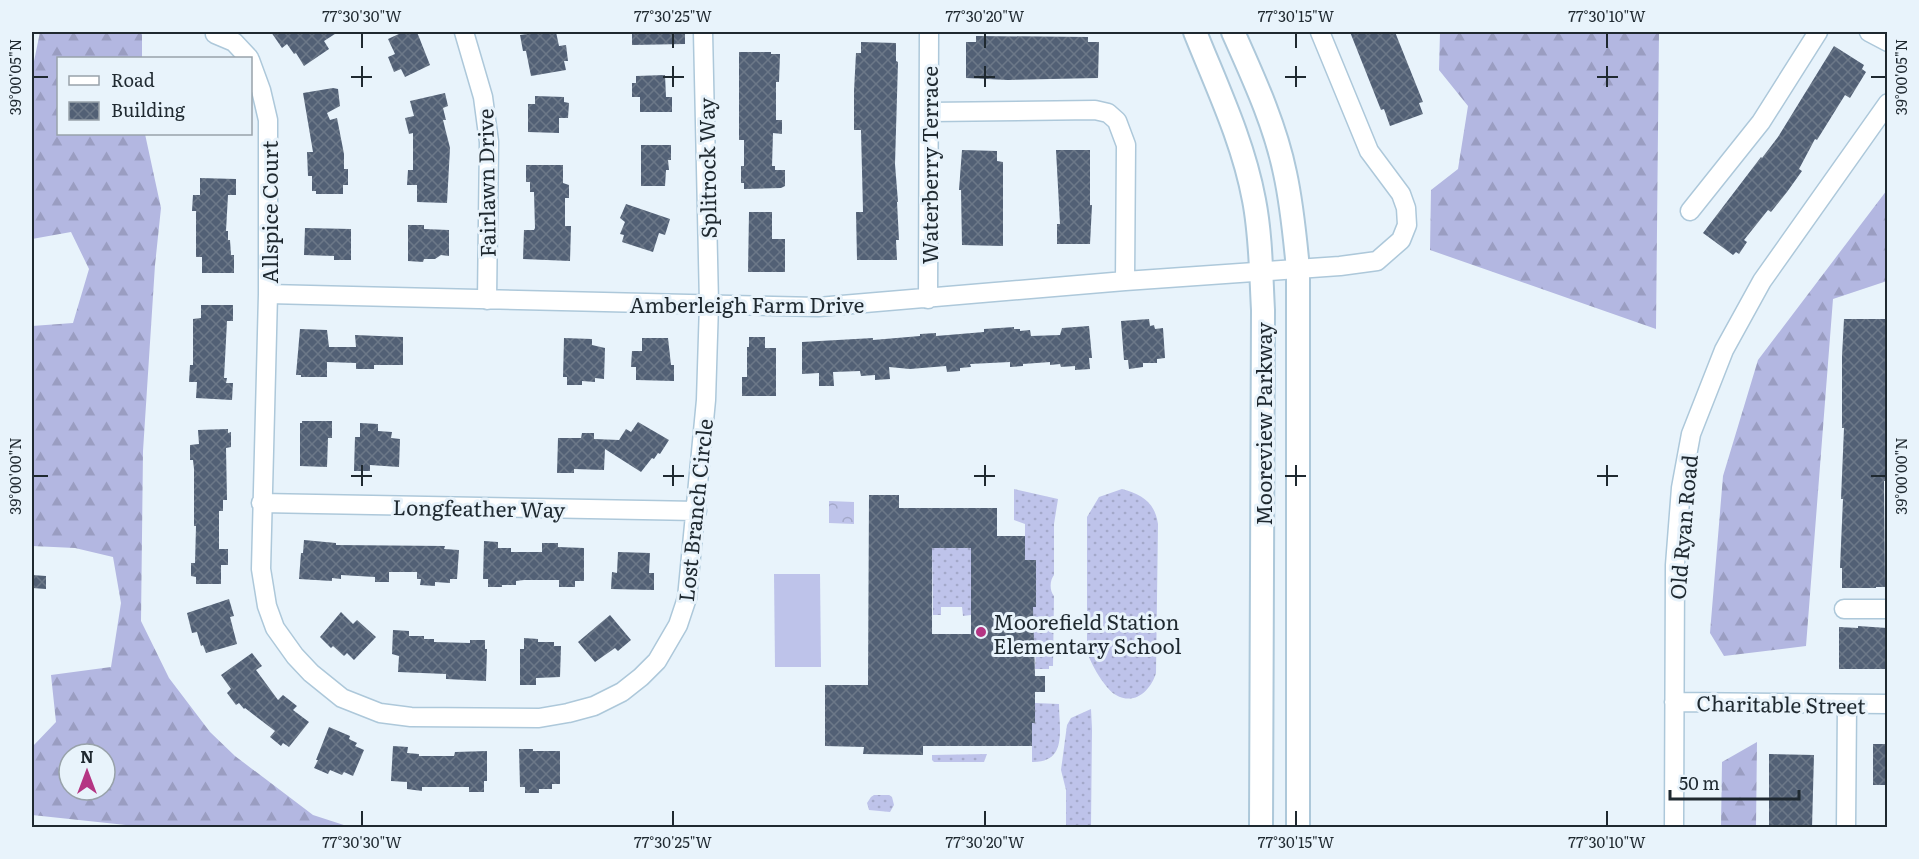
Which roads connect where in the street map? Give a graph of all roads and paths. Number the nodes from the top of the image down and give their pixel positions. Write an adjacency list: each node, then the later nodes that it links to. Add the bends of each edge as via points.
1 (464, 32): 21 (street, Fairlawn Drive, via 483,97 489,142)
2 (703, 32): 22 (street, Splitrock Way)
3 (929, 32): 14 (street, Waterberry Terrace)
4 (1195, 32): 17 (main road, Mooreview Parkway, via 1245,162 1254,201)
5 (1233, 32): 16 (main road, Mooreview Parkway, via 1271,122 1285,171)
6 (1320, 32): 16 (street, Amberleigh Farm Drive, via 1369,151 1401,194 1407,225 1401,240 1377,261)
7 (1818, 32): 15 (street, via 1761,122)
8 (1869, 32): 10 (street)
9 (215, 34): 11 (street, Allspice Court, via 234,42)
10 (1887, 42)
11 (248, 57)
12 (252, 65): 19 (street, Allspice Court, via 268,120)
13 (1887, 103): 27 (street, Old Ryan Road, via 1762,281 1703,400 1691,434 1681,488 1675,565)
14 (929, 112): 18 (street, via 1108,113 1117,121 1126,145); 20 (street, Waterberry Terrace)
15 (1690, 211)
16 (1298, 269): 17 (street, Amberleigh Farm Drive); 31 (main road, Mooreview Parkway)
17 (1261, 272): 18 (street, Amberleigh Farm Drive); 30 (main road, Mooreview Parkway)
18 (1125, 281): 20 (street, Amberleigh Farm Drive)
19 (268, 294): 21 (street, Amberleigh Farm Drive); 23 (street, Lost Branch Circle)
20 (928, 299): 22 (street, Amberleigh Farm Drive, via 818,307)
21 (487, 300): 22 (street, Amberleigh Farm Drive)
22 (709, 304): 24 (street, Lost Branch Circle)
23 (261, 503): 24 (street, Longfeather Way); 24 (street, Lost Branch Circle, via 263,588 282,639 311,673 342,698 380,713 411,717 539,718 594,706 622,692 657,661 678,625 687,598)
24 (697, 511)
25 (1844, 609): 26 (street)
26 (1887, 609)
27 (1674, 702): 28 (street, Charitable Street); 32 (street, Old Ryan Road)
28 (1847, 704): 29 (street, Charitable Street); 33 (street)
29 (1887, 704)
30 (1261, 828)
31 (1298, 828)
32 (1674, 828)
33 (1846, 828)

